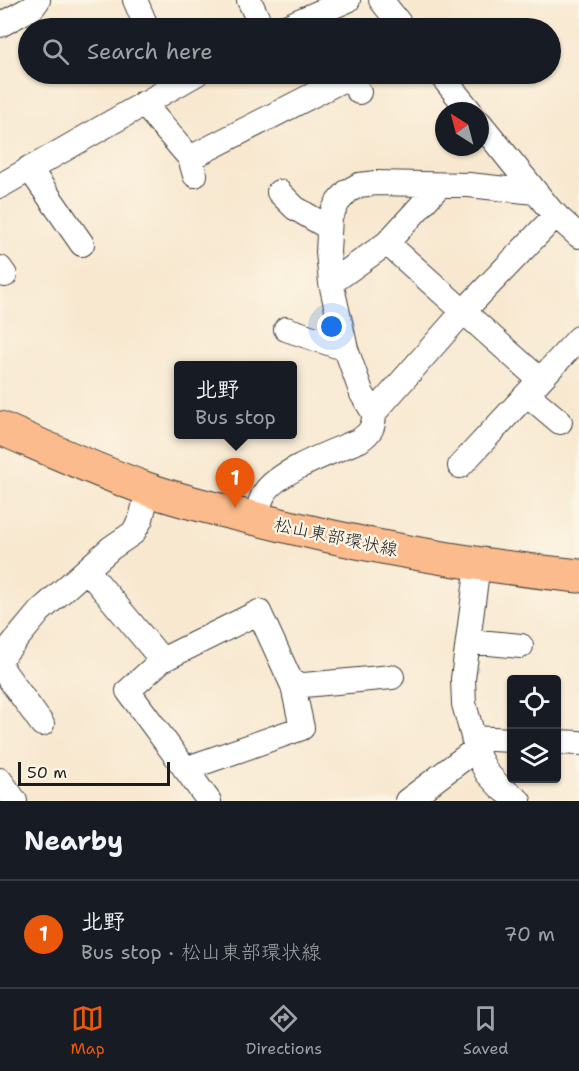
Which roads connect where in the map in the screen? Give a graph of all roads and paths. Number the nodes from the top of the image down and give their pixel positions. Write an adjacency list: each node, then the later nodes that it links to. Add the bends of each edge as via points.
1 (38, 0): 10 (street, via 33,7)
2 (135, 0): 6 (street)
3 (249, 0): 7 (street)
4 (348, 0): 8 (street)
5 (381, 0): 9 (street)
6 (143, 18)
7 (257, 18)
8 (306, 18)
9 (395, 18)
10 (0, 25)
11 (165, 84): 17 (street)
12 (336, 84): 17 (street, via 193,167)
13 (353, 84): 15 (street)
14 (448, 84): 16 (street)
15 (359, 92)
16 (463, 102)
17 (143, 103): 19 (street)
18 (489, 134): 23 (street)
19 (29, 168): 20 (street); 28 (street)
20 (0, 186)
21 (439, 186): 23 (street); 25 (street, via 360,185 338,202); 27 (street)
22 (279, 192): 25 (street, via 295,208)
23 (535, 192): 24 (street)
24 (556, 215): 26 (street); 30 (street)
25 (329, 228): 29 (street)
26 (579, 236)
27 (387, 243): 29 (street); 30 (street)
28 (82, 244)
29 (331, 283): 33 (street)
30 (463, 312): 34 (street); 35 (street)
31 (286, 329): 33 (street)
32 (579, 338): 34 (street)
33 (346, 349): 35 (street, via 362,394)
34 (533, 387): 36 (street); 38 (street)
35 (374, 413): 40 (street, via 370,432 360,440 276,481 265,493)
36 (560, 422)
37 (0, 428): 39 (main road, 松山東部環状線)
38 (460, 466)
39 (148, 490): 40 (main road, 松山東部環状線); 42 (street, via 141,519 133,532)
40 (255, 519): 41 (main road, 松山東部環状線, via 321,536)
41 (478, 564): 43 (main road, 松山東部環状線); 44 (street)
42 (87, 570): 46 (street, via 40,611); 47 (street)
43 (579, 576)
44 (468, 641): 45 (street); 54 (street, via 464,704)
45 (521, 646)
46 (0, 659)
47 (162, 660): 50 (street, via 259,612); 56 (street, via 128,691)
48 (0, 666): 51 (street)
49 (392, 677): 50 (street)
50 (293, 686): 56 (street, via 302,728)
51 (42, 724)
52 (507, 740): 54 (street)
53 (561, 742): 55 (street)
54 (475, 743): 60 (street); 61 (street, via 488,772)
55 (579, 743)
56 (185, 769): 59 (street)
57 (0, 780): 58 (street)
58 (15, 801)
59 (209, 801)
60 (407, 801)
61 (519, 801)

